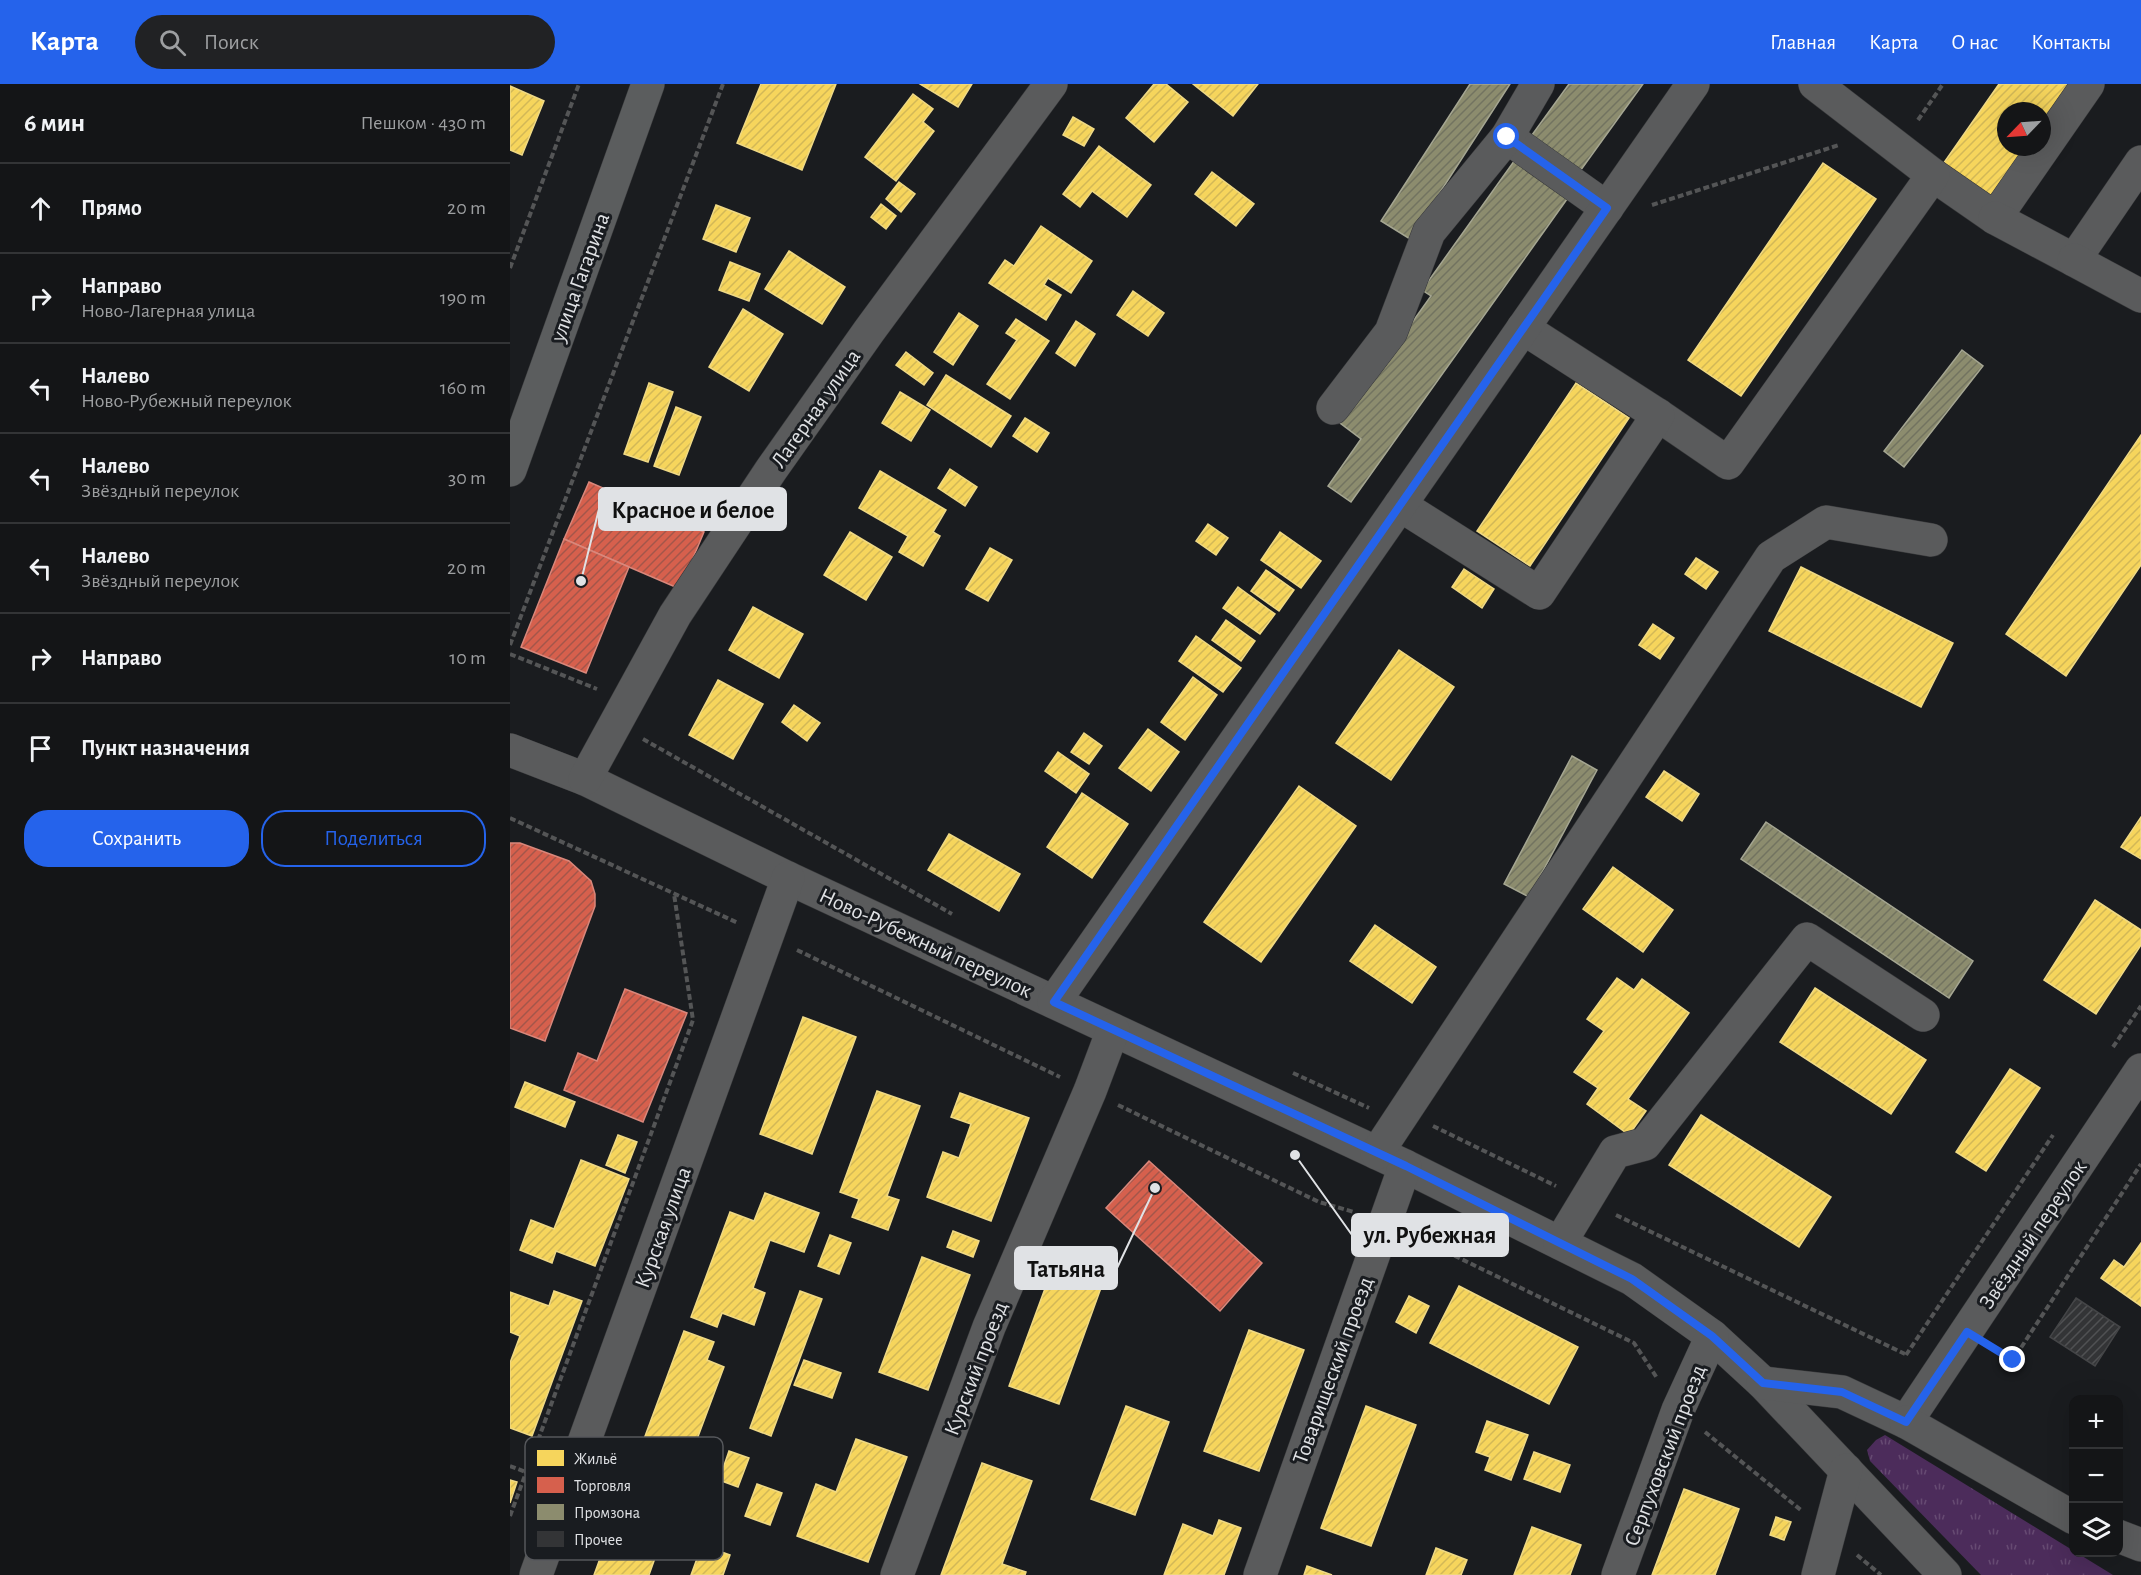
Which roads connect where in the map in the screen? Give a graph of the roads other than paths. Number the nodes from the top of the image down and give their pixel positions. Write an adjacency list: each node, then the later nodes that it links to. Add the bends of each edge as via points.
1 (648, 84): 17 (main road, улица Гагарина)
2 (1051, 84): 21 (street, Лагерная улица, via 771,470 675,615)
3 (1538, 84): 7 (street)
4 (1693, 84): 10 (street)
5 (1815, 84): 9 (street)
6 (2088, 84): 11 (street)
7 (1507, 137): 10 (street); 15 (street, via 1429,232 1391,332)
8 (2141, 162): 12 (street)
9 (1933, 176): 11 (street); 16 (street, via 1728,463)
10 (1607, 208): 14 (street)
11 (1995, 218): 12 (street)
12 (2074, 260): 13 (street)
13 (2141, 296)
14 (1523, 328): 16 (street); 18 (street)
15 (1333, 408)
16 (1658, 415): 18 (street, via 1539,593)
17 (510, 470)
18 (1400, 505): 23 (street)
19 (1931, 540): 27 (street, Товарищеский проезд, via 1826,522 1771,557 1401,1115)
20 (510, 750): 21 (street, Ново-Рубежный переулок)
21 (585, 779): 22 (street, Ново-Рубежный переулок)
22 (788, 879): 23 (street, Ново-Рубежный переулок); 32 (street, Курская улица)
23 (1054, 1002): 25 (street, Ново-Рубежный переулок)
24 (1923, 1015): 28 (street, via 1807,939 1645,1144 1615,1152)
25 (1113, 1030): 27 (street, Ново-Рубежный переулок); 39 (street, Курский проезд, via 989,1327)
26 (2141, 1070): 31 (street, Звёздный переулок)
27 (1391, 1159): 28 (street, Ново-Рубежный переулок); 40 (street, Товарищеский проезд, via 1385,1222)
28 (1560, 1243): 29 (street, Ново-Рубежный переулок, via 1632,1279)
29 (1712, 1336): 30 (street, Ново-Рубежный переулок); 41 (street, Серпуховский проезд, via 1678,1410)
30 (1763, 1383): 31 (street, via 1842,1392); 33 (street, Ново-Рубежный переулок)
31 (1906, 1422): 34 (street)
32 (586, 1437)
33 (1846, 1470): 42 (street); 43 (street, Ново-Рубежный переулок)
34 (2069, 1516)
35 (2123, 1538): 36 (street)
36 (2141, 1545)
37 (541, 1560): 38 (street, Курская улица)
38 (536, 1575)
39 (897, 1575)
40 (1260, 1575)
41 (1618, 1575)
42 (1818, 1575)
43 (1945, 1575)

